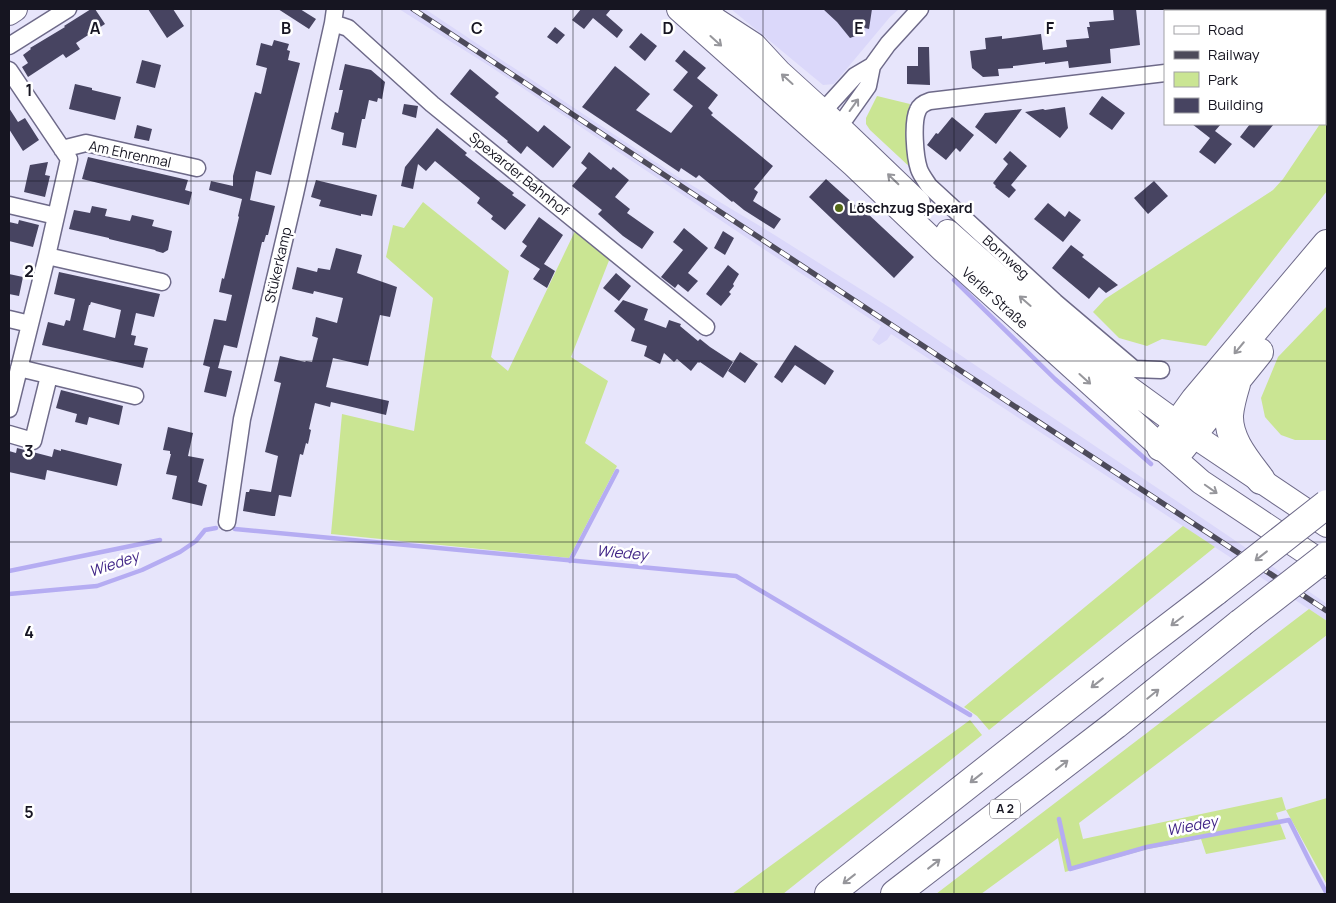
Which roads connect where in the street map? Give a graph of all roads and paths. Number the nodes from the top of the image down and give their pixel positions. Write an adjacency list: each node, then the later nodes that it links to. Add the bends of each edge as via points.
1 (14, 9): 6 (main road)
2 (68, 9): 8 (street)
3 (679, 9): 11 (main road, Verler Straße, one-way to 11)
4 (703, 9): 11 (main road, Verler Straße, one-way to 4, via 754,45)
5 (920, 9): 11 (street, via 872,66 855,76)
6 (9, 12)
7 (334, 16): 22 (street, Spexarder Bahnhof, via 432,104); 34 (street, Stükerkamp, via 242,419)
8 (9, 46)
9 (9, 70): 12 (street, Am Ehrenmal)
10 (1164, 73): 24 (street, Bornweg, via 930,101 920,106 915,117 919,170 929,186 1055,302 1134,369)
11 (824, 126): 29 (main road, Verler Straße, one-way to 11, via 1127,387 1062,333); 31 (main road, Verler Straße, one-way to 31, via 942,249)
12 (62, 149): 13 (street, Am Ehrenmal, via 86,143); 15 (street, Am Ehrenmal, via 69,159)
13 (197, 168)
14 (9, 205): 15 (street)
15 (56, 216): 17 (street, Am Ehrenmal)
16 (1327, 244): 29 (highway, one-way to 29, via 1196,400)
17 (47, 256): 19 (street); 21 (street, Am Ehrenmal)
18 (1327, 265): 26 (highway)
19 (162, 282)
20 (9, 319): 21 (street)
21 (30, 324): 23 (street, Am Ehrenmal)
22 (706, 326)
23 (19, 368): 25 (street); 28 (street, Am Ehrenmal)
24 (1161, 370)
25 (49, 376): 27 (street); 30 (street, via 34,440)
26 (1237, 380): 29 (highway); 32 (highway, via 1229,416 1231,431)
27 (135, 396)
28 (9, 409)
29 (1185, 429): 31 (highway); 32 (main road, Verler Straße)
30 (9, 434)
31 (1167, 452): 36 (main road, Verler Straße, one-way to 36, via 1201,482)
32 (1261, 480): 33 (main road, Verler Straße)
33 (1322, 515): 37 (highway, one-way to 37, bridge, via 1216,591)
34 (227, 522)
35 (1327, 556): 38 (highway, A 2, one-way to 35, bridge)
36 (1327, 566)
37 (829, 894)
38 (895, 894)

